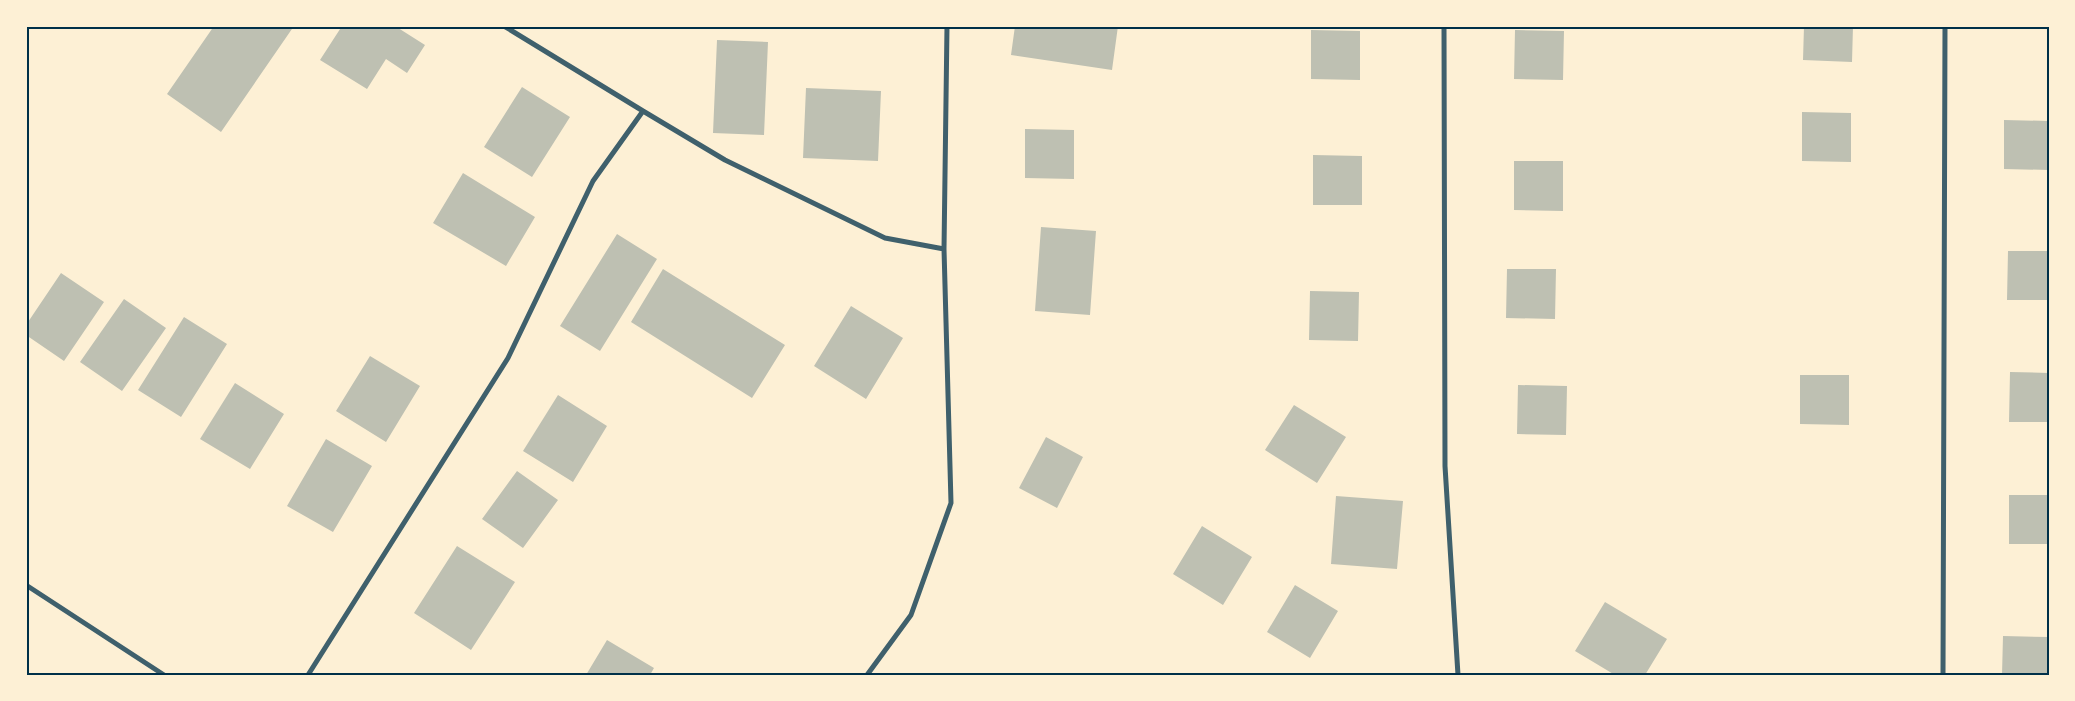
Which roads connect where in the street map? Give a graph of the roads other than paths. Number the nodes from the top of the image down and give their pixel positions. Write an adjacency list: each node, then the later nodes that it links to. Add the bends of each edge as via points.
1 (504, 26): 5 (street)
2 (947, 26): 6 (street)
3 (1444, 26): 11 (street, via 1445,466)
4 (1945, 26): 12 (street)
5 (643, 111): 6 (street, via 725,160 885,238); 9 (street, via 593,182 508,358)
6 (944, 249): 10 (street, via 951,503 912,615)
7 (26, 585): 8 (street)
8 (164, 675)
9 (308, 675)
10 (866, 675)
11 (1458, 675)
12 (1943, 675)

